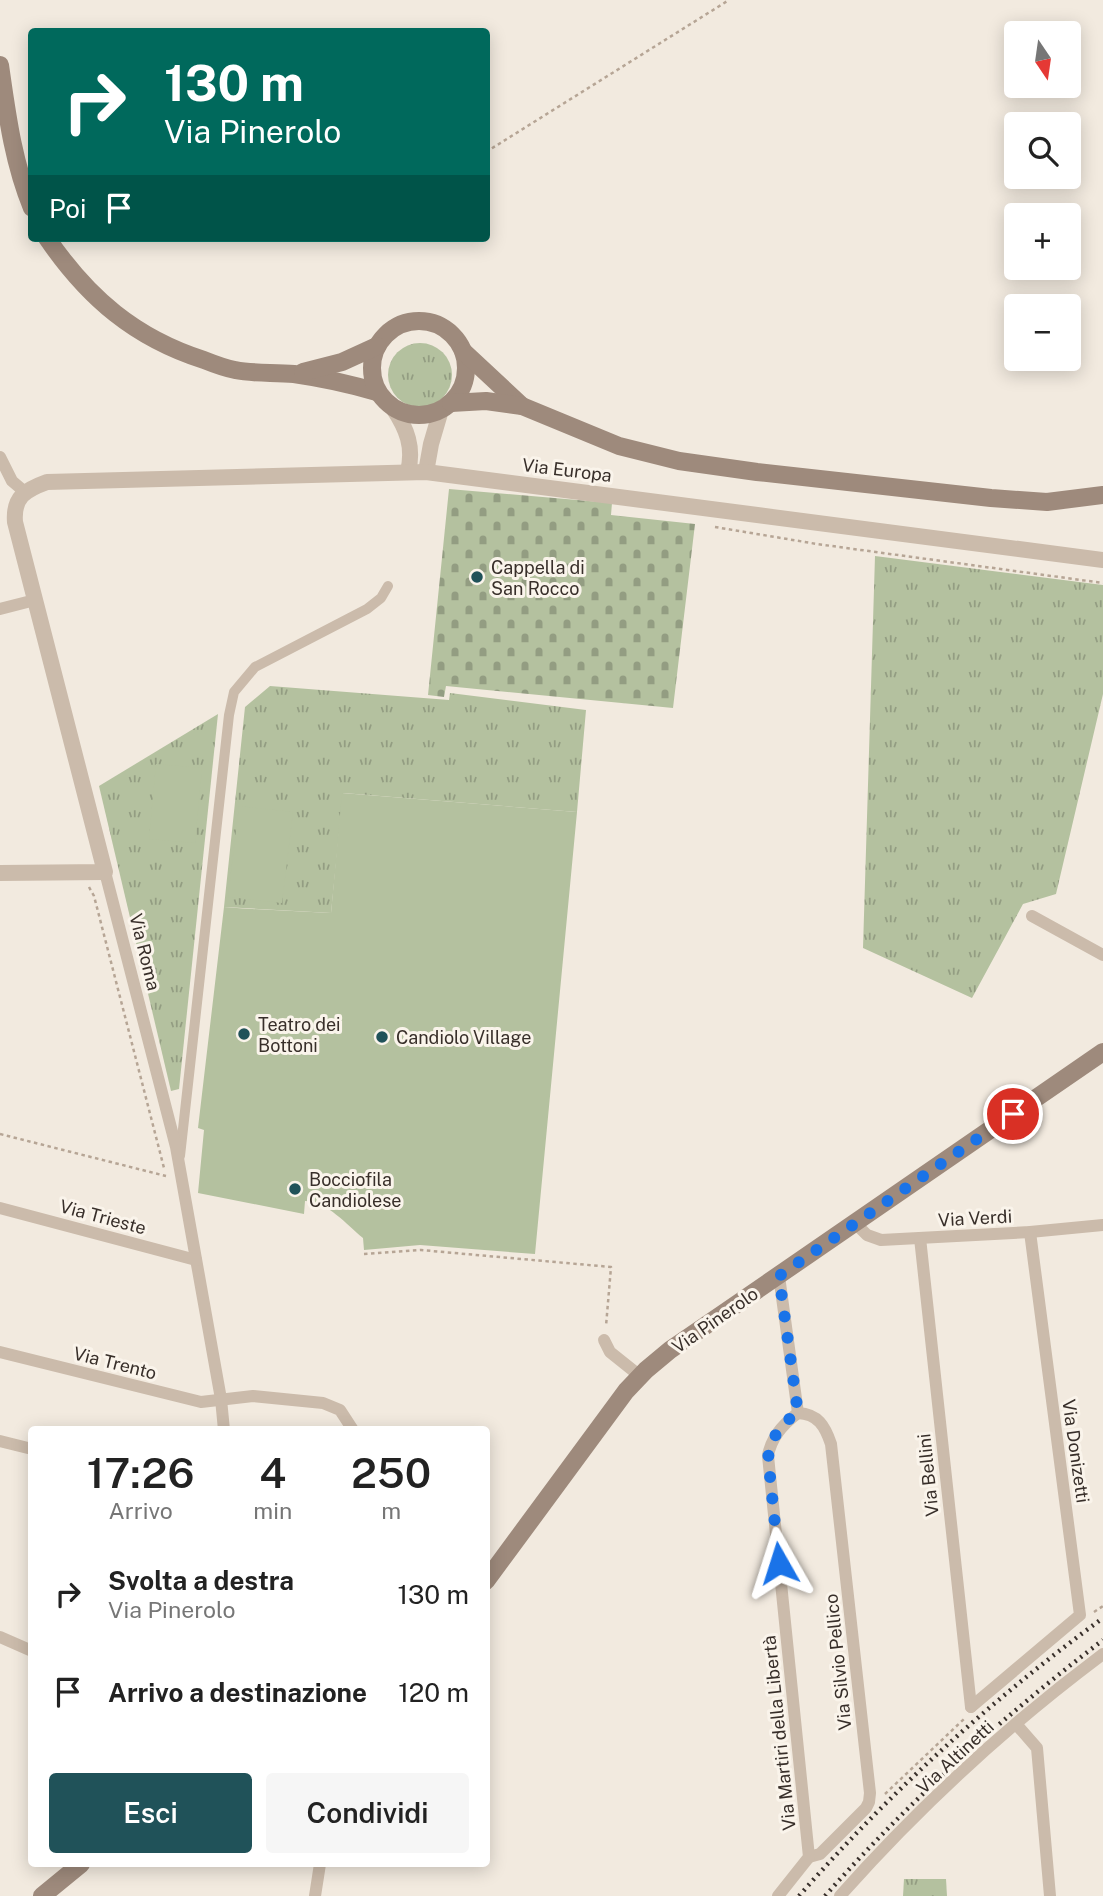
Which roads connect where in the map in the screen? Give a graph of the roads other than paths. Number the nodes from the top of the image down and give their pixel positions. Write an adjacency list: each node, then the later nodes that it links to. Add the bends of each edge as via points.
1 (0, 65): 2 (main road, via 12,147)
2 (28, 196)
3 (50, 242): 6 (main road, via 99,302 141,334 235,370)
4 (377, 346): 5 (main road, via 401,324 416,321 446,329); 6 (main road, via 342,362); 7 (main road, via 372,369)
5 (463, 351): 8 (main road); 9 (main road, via 465,379)
6 (293, 374): 7 (main road)
7 (377, 392): 10 (main road)
8 (523, 406): 9 (main road, via 486,401); 15 (main road, via 619,446 679,461 991,498 1047,502)
9 (446, 407): 10 (main road, via 417,416); 13 (street, via 430,444)
10 (393, 408): 12 (street, via 410,441)
11 (0, 457): 14 (street, via 12,481)
12 (408, 472): 13 (street, Via Europa); 14 (street, Via Europa, via 47,482)
13 (426, 472): 16 (street, Via Europa)
14 (25, 492): 18 (street, Via Roma, via 14,508 15,522)
15 (1103, 495)
16 (1103, 560)
17 (388, 586): 25 (street, via 367,609 255,667 234,692)
18 (35, 600): 19 (street); 20 (street, Via Roma)
19 (0, 609)
20 (105, 872): 21 (street); 25 (street, Via Roma)
21 (0, 873)
22 (1032, 916): 23 (street)
23 (1103, 956)
24 (1103, 1052): 27 (main road, Via Pinerolo)
25 (179, 1163): 31 (street, Via Roma)
26 (0, 1208): 31 (street, Via Trieste)
27 (855, 1223): 30 (street, Via Verdi, via 881,1240); 32 (main road, Via Pinerolo)
28 (1103, 1225): 29 (street, Via Verdi)
29 (1030, 1232): 30 (street, Via Verdi); 46 (street, Via Donizetti, via 1080,1615)
30 (919, 1238): 46 (street, Via Bellini)
31 (196, 1260): 36 (street, Via Roma)
32 (779, 1276): 35 (main road, Via Pinerolo, via 670,1350); 37 (street)
33 (604, 1340): 35 (street, via 610,1352)
34 (0, 1352): 36 (street, Via Trento, via 201,1402)
35 (640, 1376): 42 (main road, Via Pinerolo)
36 (221, 1399): 38 (street, Via Roma); 39 (street, Via Trento, via 253,1396 323,1403 340,1410)
37 (798, 1413): 48 (street, Via Martiri della Libertà, via 775,1436 768,1457); 48 (street, Via Silvio Pellico, via 817,1418 831,1444 869,1780 869,1802 820,1854)
38 (224, 1426)
39 (351, 1426)
40 (0, 1441): 41 (street)
41 (28, 1448)
42 (490, 1576)
43 (0, 1637): 44 (street)
44 (28, 1649)
45 (1103, 1654): 47 (street, Via Altinetti)
46 (971, 1707)
47 (1016, 1724): 54 (street, Via Altinetti); 55 (street, via 1037,1748)
48 (809, 1857): 53 (street)
49 (77, 1867): 51 (main road)
50 (320, 1867): 52 (street)
51 (42, 1896)
52 (315, 1896)
53 (778, 1896)
54 (840, 1896)
55 (1050, 1896)

